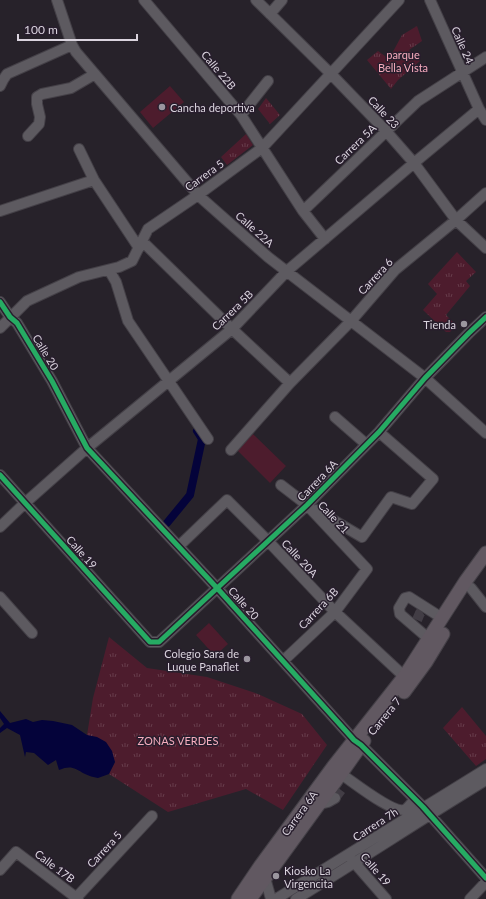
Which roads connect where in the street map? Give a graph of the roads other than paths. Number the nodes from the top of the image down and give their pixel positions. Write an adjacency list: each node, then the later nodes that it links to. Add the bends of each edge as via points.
1 (144, 0): 16 (street, Calle 22B)
2 (256, 0): 7 (street, Calle 23)
3 (282, 0): 7 (street)
4 (398, 0): 12 (street, Carrera 5)
5 (430, 0): 10 (street, Calle 24)
6 (58, 1): 8 (street, Calle 22A)
7 (270, 14): 12 (street, Calle 23)
8 (72, 45): 11 (street, Calle 22A); 14 (street, via 7,74)
9 (486, 57): 10 (street, Carrera 5A)
10 (462, 73): 15 (street, Calle 24); 18 (street, Carrera 5A, via 418,101)
11 (95, 74): 19 (street, via 71,88 37,97 39,124); 25 (street, Calle 22A)
12 (331, 74): 18 (street, Calle 23); 20 (street, Carrera 5)
13 (268, 81): 16 (street)
14 (0, 86)
15 (479, 110): 17 (street, Calle 24); 22 (street, Carrera 5B)
16 (241, 115): 20 (street, Calle 22B)
17 (486, 120)
18 (386, 131): 22 (street, Calle 23); 27 (street, Carrera 5A)
19 (28, 136)
20 (262, 148): 25 (street, Carrera 5); 27 (street, Calle 22B)
21 (79, 149): 23 (street)
22 (414, 163): 28 (street, Calle 23); 29 (street, Carrera 5B)
23 (94, 180): 26 (street); 30 (street)
24 (486, 193): 28 (street, Carrera 6)
25 (198, 195): 30 (street, Carrera 5, via 148,229); 33 (street, Calle 22A)
26 (0, 211)
27 (303, 211): 29 (street, Calle 22B)
28 (456, 220): 31 (street, Calle 23); 37 (street, Carrera 6, via 395,270)
29 (325, 239): 33 (street, Carrera 5B)
30 (140, 244): 32 (street, Carrera 5, via 132,260); 39 (street)
31 (486, 248)
32 (109, 270): 35 (street, Carrera 5, via 79,277 27,301); 41 (street, via 116,282 128,321)
33 (287, 271): 37 (street, Calle 22A); 39 (street, Carrera 5B)
34 (0, 302): 35 (street, Calle 20)
35 (10, 317): 38 (street, Carrera 5); 48 (street, Calle 20, via 17,323 52,382)
36 (486, 317): 40 (street, Carrera 6A)
37 (351, 321): 40 (street, Calle 22A); 42 (street, Carrera 6)
38 (0, 328)
39 (232, 329): 41 (street, Carrera 5B); 42 (street)
40 (425, 378): 44 (street, Carrera 6A); 45 (street, Calle 22A)
41 (169, 380): 46 (street); 48 (street, Carrera 5B)
42 (290, 383): 49 (street, Carrera 6)
43 (335, 417): 47 (street)
44 (379, 432): 47 (street, Carrera 6A); 53 (street, via 434,479 412,504 391,497 362,537)
45 (486, 433)
46 (208, 439)
47 (366, 444): 53 (street, Carrera 6A)
48 (87, 448): 52 (street, Carrera 5B); 56 (street, Calle 20)
49 (231, 450)
50 (0, 475): 52 (street, Calle 19)
51 (281, 485): 53 (street, Calle 21)
52 (25, 503): 54 (street, Carrera 5B); 68 (street, Calle 19)
53 (307, 505): 55 (street, Carrera 6A); 59 (street, Calle 21)
54 (0, 527)
55 (268, 541): 56 (street, Calle 20A, via 227,500); 60 (street, Carrera 6A); 64 (street, Calle 20A)
56 (179, 546): 60 (street, Calle 20)
57 (486, 553): 65 (main road)
58 (486, 568): 61 (main road, Carrera 7)
59 (366, 569): 64 (street, Carrera 6B)
60 (217, 588): 68 (street, Carrera 6A, via 159,642); 69 (street, Calle 20)
61 (471, 588): 63 (street); 70 (main road, Carrera 7, via 426,662)
62 (0, 597): 66 (street)
63 (486, 607)
64 (335, 612): 69 (street, Carrera 6B); 70 (street, Calle 20A)
65 (442, 618): 67 (main road); 67 (street, via 405,598 399,608 400,614 417,624)
66 (32, 634)
67 (429, 639): 70 (main road)
68 (150, 642)
69 (283, 661): 71 (street, Calle 20)
70 (408, 680): 71 (main road, Carrera 7)
71 (357, 742): 73 (main road, Carrera 7); 76 (street, Calle 20); 83 (main road, Carrera 6A, via 333,767)
72 (486, 769): 78 (street, Carrera 7h)
73 (342, 780): 76 (street, via 400,810 406,809); 77 (main road, Carrera 7)
74 (486, 780): 78 (street, Carrera 7h)
75 (335, 798): 77 (street)
76 (415, 800): 78 (street, Calle 20)
77 (320, 804): 83 (main road, Carrera 7)
78 (426, 811): 80 (street, Carrera 7h); 81 (street, Carrera 7h); 84 (street, Calle 20)
79 (152, 816): 86 (street, Carrera 5)
80 (348, 855): 81 (street, Calle 19); 90 (street, Carrera 7h)
81 (354, 864): 91 (street, Carrera 7h); 92 (street, Calle 19)
82 (0, 870): 86 (street, Calle 17B, via 16,852)
83 (263, 871): 87 (main road, Carrera 6A); 88 (main road, Carrera 7); 89 (street)
84 (486, 878)
85 (486, 882): 93 (street)
86 (77, 899)
87 (238, 899)
88 (250, 899)
89 (270, 899)
90 (276, 899)
91 (296, 899)
92 (386, 899)
93 (470, 899)

